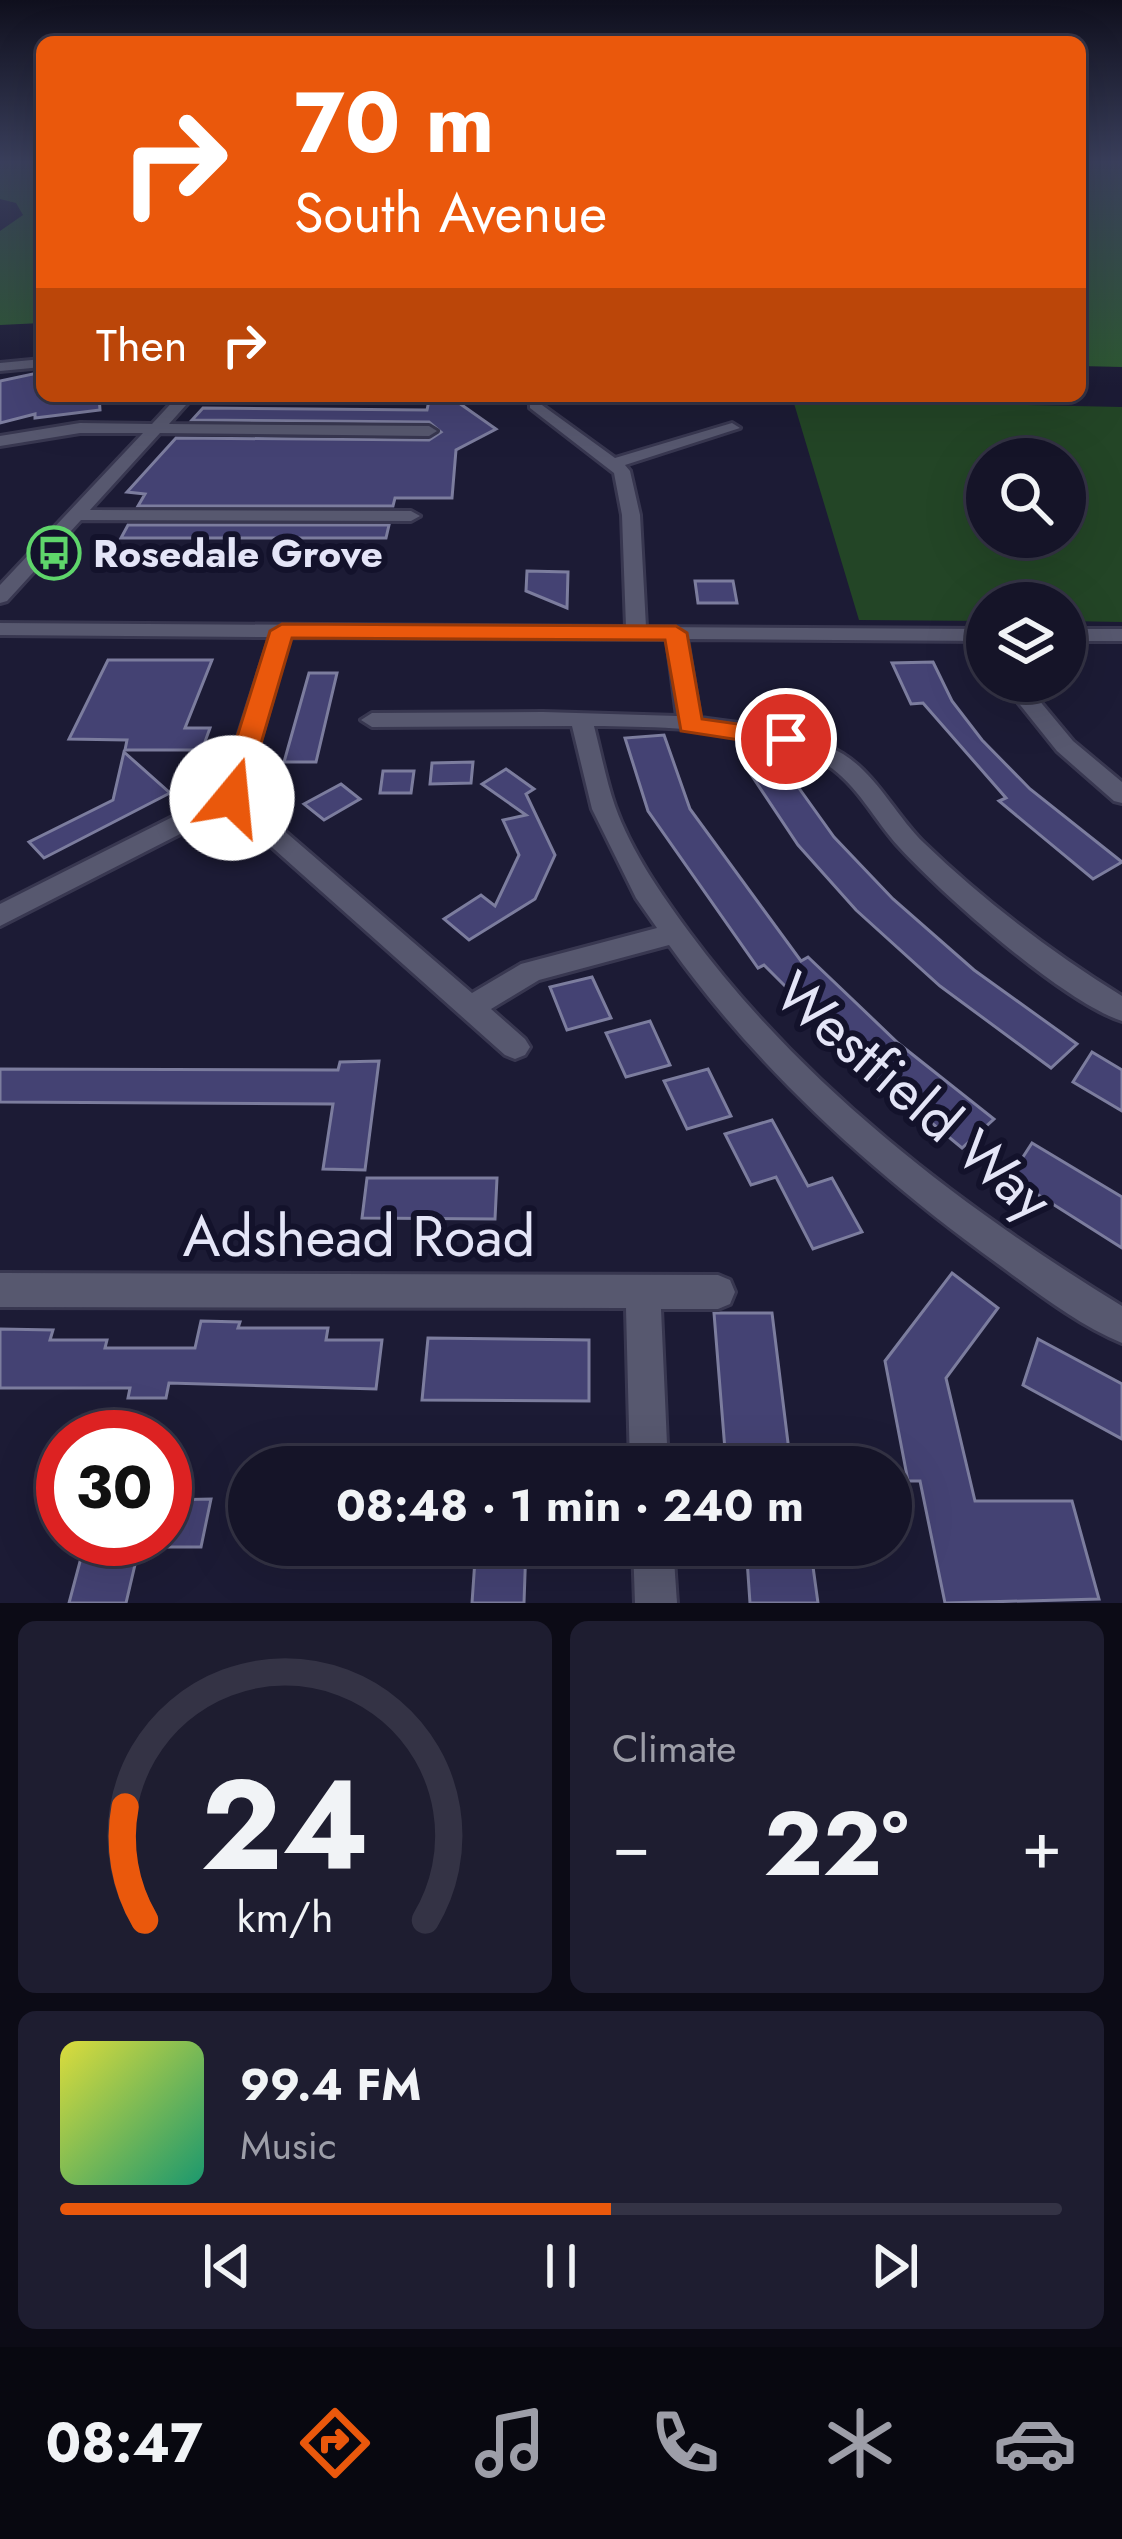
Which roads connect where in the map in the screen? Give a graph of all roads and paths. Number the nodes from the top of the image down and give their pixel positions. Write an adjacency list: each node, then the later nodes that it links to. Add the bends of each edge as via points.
1 (36, 364): 2 (street)
2 (0, 367)
3 (181, 402): 8 (street)
4 (535, 405): 5 (street)
5 (556, 419): 6 (street); 13 (street)
6 (527, 427)
7 (731, 428): 10 (street)
8 (156, 429): 9 (street); 11 (street, via 80,428); 14 (street)
9 (429, 430)
10 (704, 437): 12 (street); 13 (street)
11 (0, 441)
12 (725, 450)
13 (616, 463): 19 (street, via 628,488)
14 (76, 515): 15 (street); 16 (street)
15 (411, 516)
16 (0, 597)
17 (0, 629): 18 (street)
18 (282, 631): 19 (street); 31 (street)
19 (636, 633): 20 (street)
20 (676, 633): 21 (street); 28 (street)
21 (966, 635)
22 (1086, 635): 23 (street)
23 (1122, 635)
24 (1028, 702): 30 (street)
25 (372, 720): 26 (street)
26 (424, 721): 27 (street); 29 (street)
27 (582, 721): 28 (street); 33 (street, Westfield Way, via 586,761 612,834)
28 (690, 726): 35 (street, via 786,739 833,758 972,902)
29 (418, 746)
30 (1122, 794)
31 (232, 798): 32 (street); 34 (street)
32 (0, 916)
33 (674, 933): 34 (street, via 531,972); 40 (street, Westfield Way, via 720,993 838,1114 948,1207)
34 (470, 1008): 36 (street)
35 (1122, 1010)
36 (514, 1046)
37 (0, 1290): 38 (street, Adshead Road)
38 (643, 1292): 39 (street, Adshead Road); 41 (street)
39 (718, 1292)
40 (1122, 1326)
41 (649, 1446)
42 (654, 1566): 43 (street)
43 (656, 1603)

